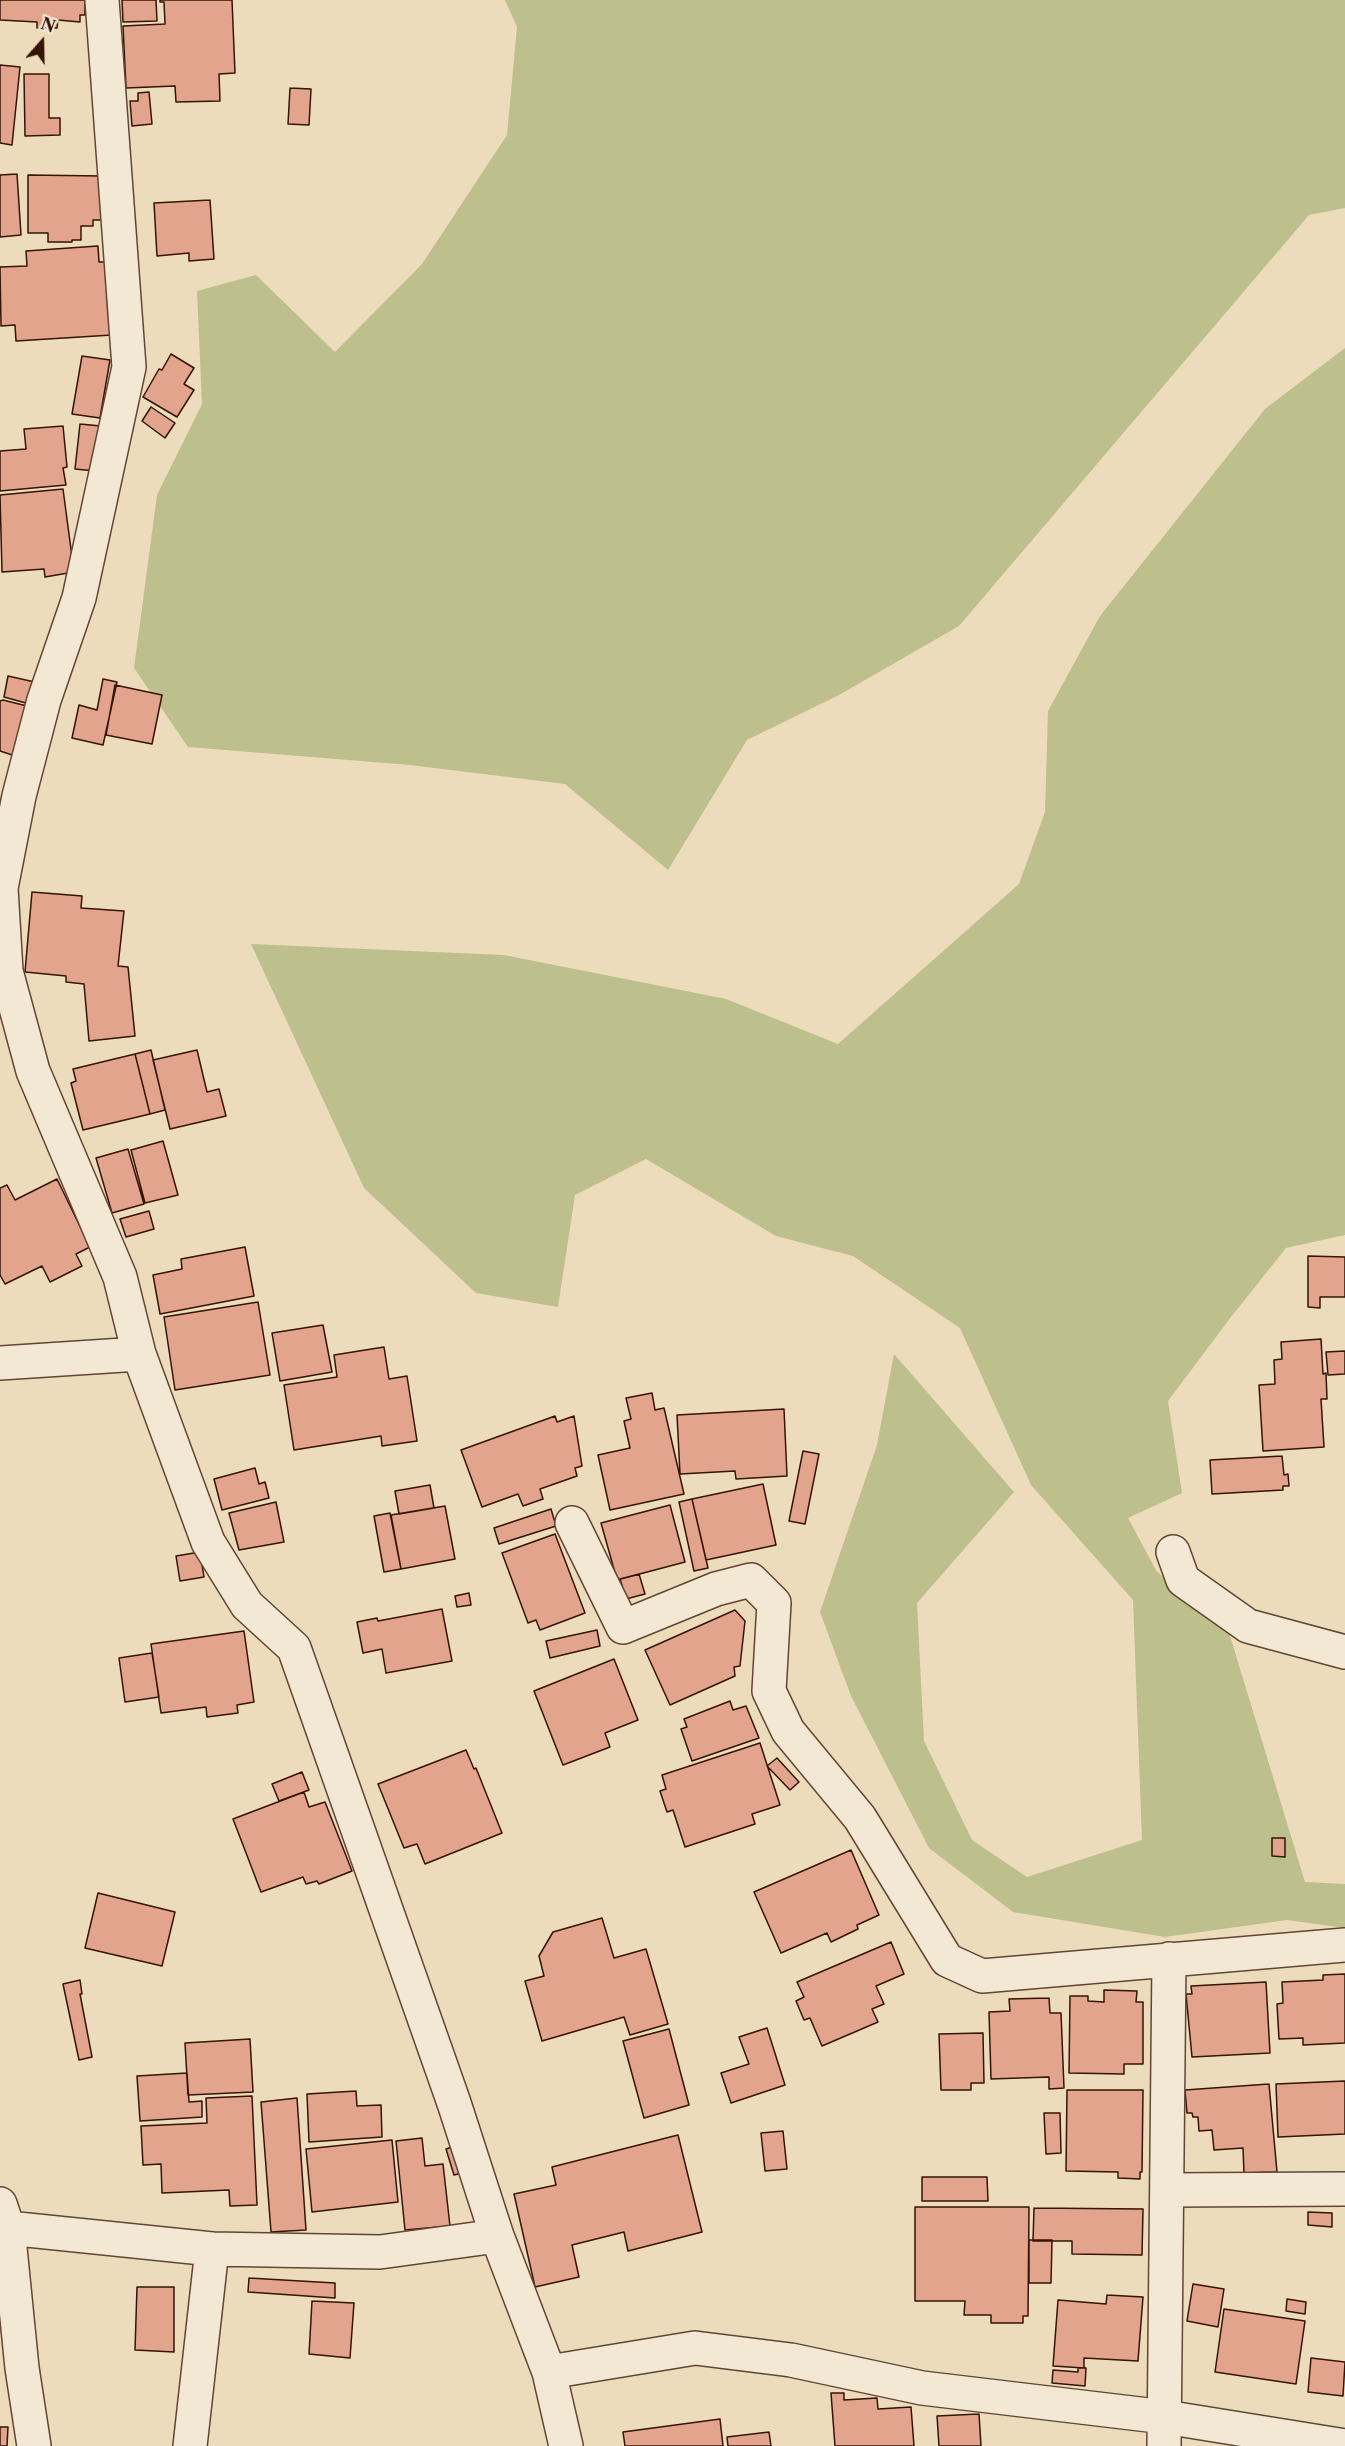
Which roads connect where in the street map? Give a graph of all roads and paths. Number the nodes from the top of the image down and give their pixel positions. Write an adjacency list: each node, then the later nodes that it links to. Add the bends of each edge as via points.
1 (102, 0): 2 (street, via 129,367 79,598 44,700 19,796 2,888 6,971 33,1071 120,1277)
2 (139, 1354): 3 (street); 12 (street, via 208,1542 247,1605 294,1648)
3 (0, 1363)
4 (572, 1523): 8 (street, via 623,1627 716,1589 751,1580 774,1603 769,1691 788,1731 860,1818 947,1960 982,1976)
5 (1173, 1552): 6 (street, via 1183,1580 1248,1626)
6 (1345, 1652)
7 (1345, 1945): 8 (street)
8 (1169, 1959): 10 (street)
9 (1345, 2189): 10 (street)
10 (1168, 2190): 16 (street)
11 (4, 2216): 13 (street); 14 (street)
12 (497, 2236): 13 (street, via 380,2252); 15 (street)
13 (212, 2249): 18 (street)
14 (11, 2369): 17 (street)
15 (549, 2372): 16 (street, via 694,2348 791,2360); 19 (street)
16 (1164, 2432): 20 (street)
17 (34, 2446)
18 (190, 2446)
19 (566, 2446)
20 (1345, 2446)

